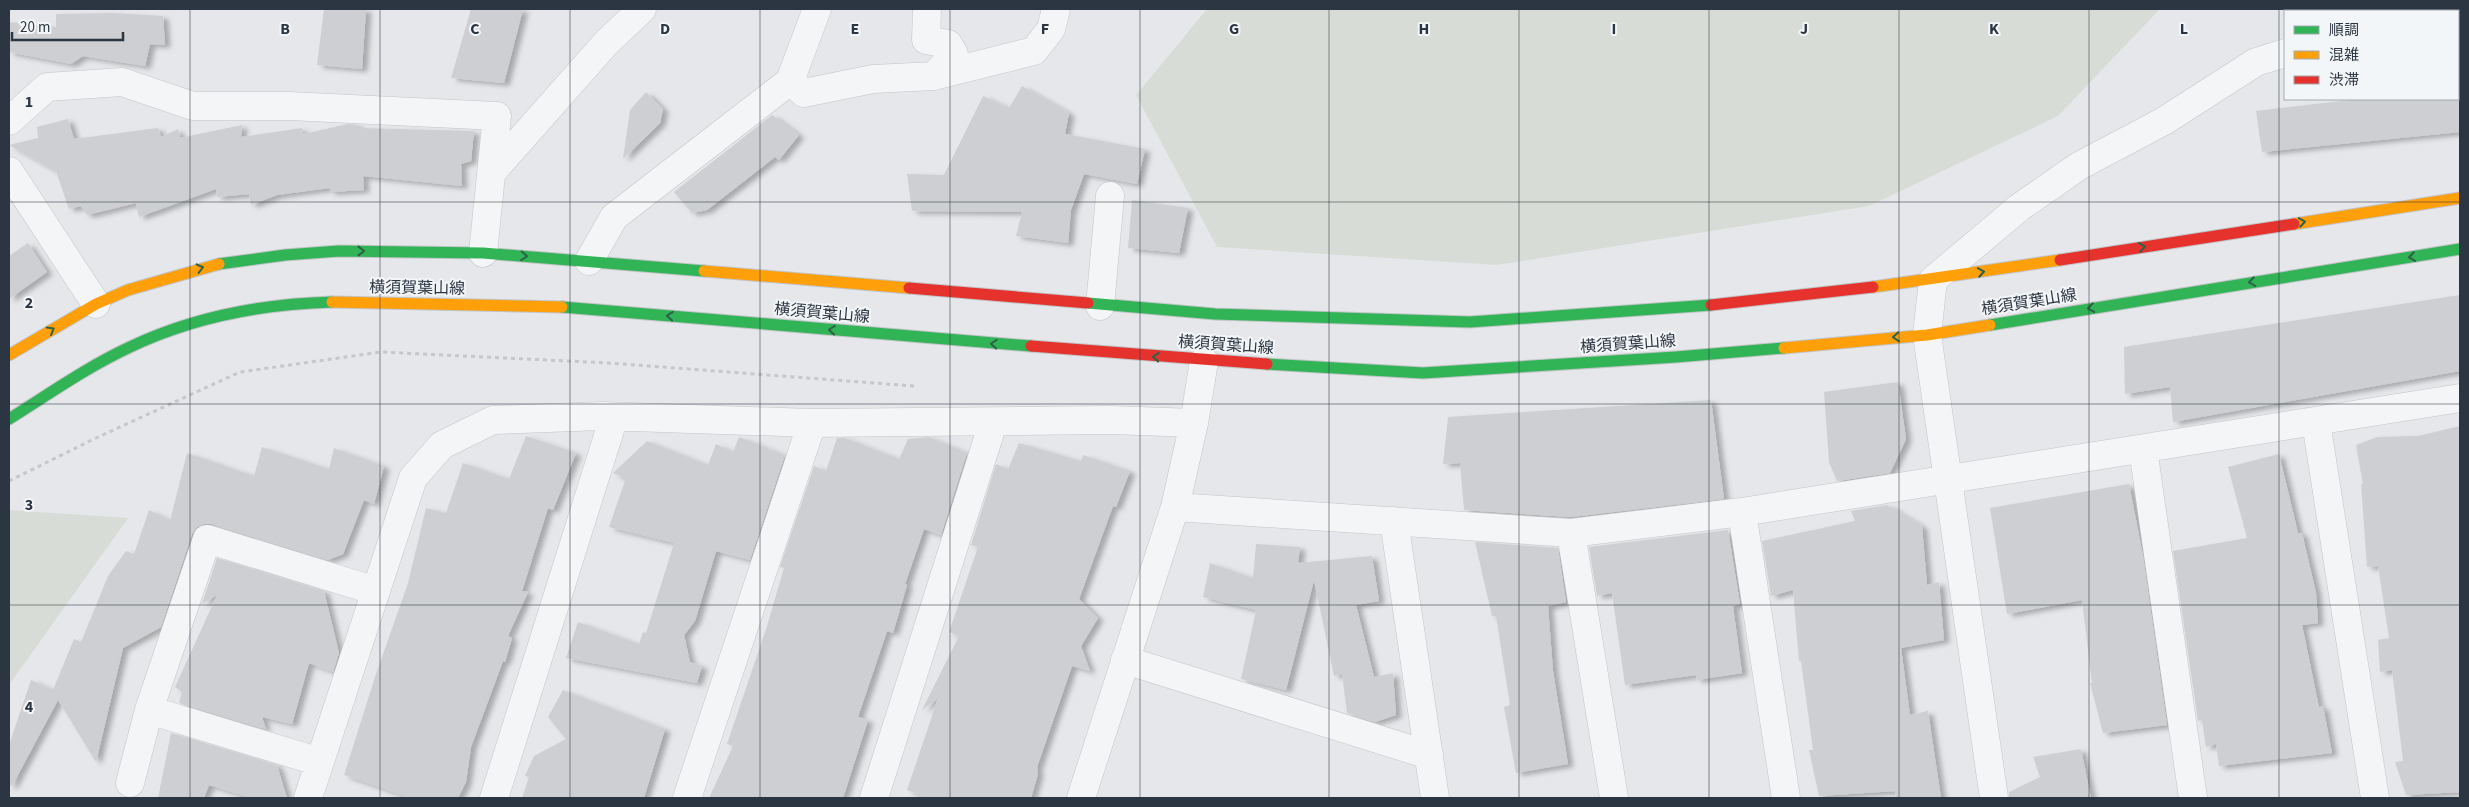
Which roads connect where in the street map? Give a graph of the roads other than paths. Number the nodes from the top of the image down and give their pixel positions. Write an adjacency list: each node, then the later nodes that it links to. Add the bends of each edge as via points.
1 (642, 9): 10 (street, via 607,42)
2 (817, 9): 7 (street)
3 (927, 9): 6 (street, via 926,40 948,44 954,54)
4 (1056, 9): 6 (street, via 1051,29 1034,50)
5 (2284, 53): 16 (street, via 2256,62 2164,120 2079,166 2020,207)
6 (934, 76): 7 (street, via 873,79 804,92)
7 (790, 81): 15 (street, via 614,216)
8 (9, 121): 10 (street, via 47,86 122,82 193,106 289,106 497,116)
9 (9, 171): 17 (street)
10 (492, 172): 14 (street)
11 (1110, 196): 18 (street)
12 (2460, 198): 16 (main road, 横須賀葉山線, one-way to 12)
13 (2460, 249): 19 (main road, 横須賀葉山線, one-way to 19)
14 (483, 253): 15 (main road, 横須賀葉山線, one-way to 15); 17 (main road, 横須賀葉山線, one-way to 14, via 128,290 227,262 339,252)
15 (589, 261): 18 (main road, 横須賀葉山線)
16 (1933, 280): 18 (main road, 横須賀葉山線, via 1713,305 1470,322 1216,314); 19 (street)
17 (96, 304): 20 (main road, 横須賀葉山線, one-way to 17)
18 (1100, 306)
19 (1927, 335): 21 (main road, 横須賀葉山線, one-way to 21, via 1666,358 1423,373); 30 (street)
20 (9, 355)
21 (1204, 361): 24 (main road, 横須賀葉山線, one-way to 24, via 539,305 277,305 215,317 170,330 126,348); 27 (street)
22 (2460, 398): 25 (street)
23 (614, 417): 28 (street); 35 (street, via 492,420 442,445 412,478); 42 (street)
24 (9, 419)
25 (2316, 422): 29 (street); 51 (street)
26 (994, 423): 27 (street, via 1111,420); 28 (street); 44 (street)
27 (1194, 423): 31 (street)
28 (812, 424): 43 (street)
29 (2143, 450): 30 (street); 50 (street)
30 (1947, 480): 32 (street); 49 (street)
31 (1175, 508): 33 (street); 36 (street)
32 (1742, 512): 34 (street); 48 (street)
33 (1394, 521): 34 (street); 38 (street)
34 (1571, 532): 47 (street)
35 (376, 591): 37 (street, via 207,539); 39 (street)
36 (1125, 660): 38 (street); 45 (street)
37 (149, 710): 39 (street); 40 (street)
38 (1428, 755): 46 (street)
39 (320, 762): 41 (street)
40 (130, 783)
41 (308, 798)
42 (494, 798)
43 (687, 798)
44 (874, 798)
45 (1081, 798)
46 (1435, 798)
47 (1614, 798)
48 (1786, 798)
49 (1994, 798)
50 (2193, 798)
51 (2375, 798)

